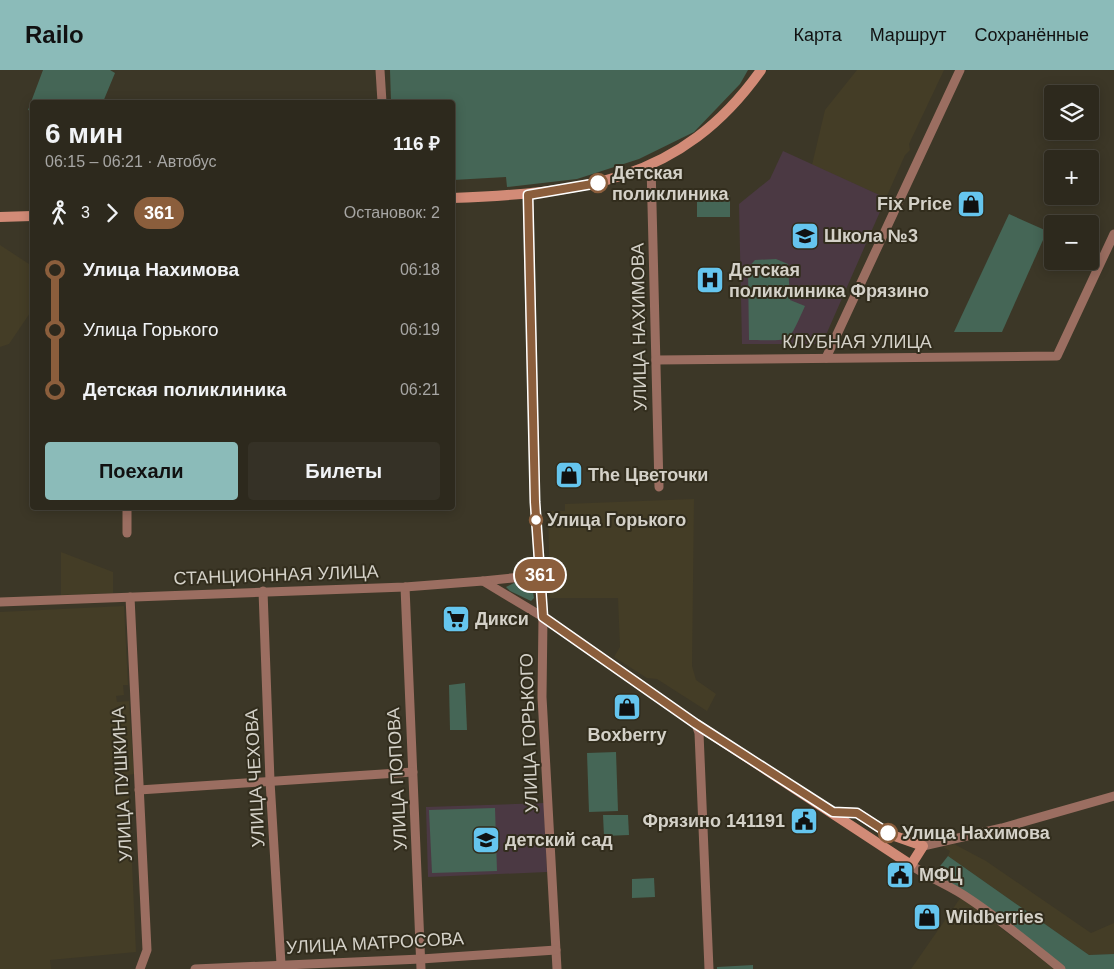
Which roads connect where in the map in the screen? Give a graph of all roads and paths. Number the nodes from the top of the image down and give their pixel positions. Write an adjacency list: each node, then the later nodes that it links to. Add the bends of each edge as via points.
1 (380, 70): 4 (street)
2 (761, 70): 5 (street, via 724,116 690,144)
3 (960, 70): 11 (street)
4 (382, 100)
5 (652, 165): 6 (street, via 598,183); 12 (street, УЛИЦА НАХИМОВА)
6 (528, 195): 7 (street); 16 (street, УЛИЦА ГОРЬКОГО, via 535,502)
7 (455, 198)
8 (30, 216): 9 (street)
9 (0, 217)
10 (1114, 234): 11 (street, КЛУБНАЯ УЛИЦА, via 1057,356)
11 (826, 358): 12 (street, КЛУБНАЯ УЛИЦА)
12 (656, 360): 13 (street, УЛИЦА НАХИМОВА)
13 (659, 487)
14 (127, 510): 15 (street)
15 (127, 533)
16 (540, 575): 17 (street, СТАНЦИОННАЯ УЛИЦА); 22 (street, УЛИЦА ГОРЬКОГО)
17 (483, 581): 18 (street, СТАНЦИОННАЯ УЛИЦА); 22 (street)
18 (405, 587): 19 (street, СТАНЦИОННАЯ УЛИЦА); 24 (street, УЛИЦА ПОПОВА)
19 (263, 591): 20 (street, СТАНЦИОННАЯ УЛИЦА); 25 (street, УЛИЦА ЧЕХОВА)
20 (130, 597): 21 (street, СТАНЦИОННАЯ УЛИЦА); 26 (street, УЛИЦА ПУШКИНА)
21 (0, 602)
22 (543, 617): 23 (street); 31 (street, УЛИЦА ГОРЬКОГО, via 542,696)
23 (696, 724): 28 (street); 38 (street)
24 (413, 772): 25 (street); 32 (street, УЛИЦА ПОПОВА)
25 (270, 781): 26 (street); 33 (street, УЛИЦА ЧЕХОВА)
26 (139, 790): 34 (street, УЛИЦА ПУШКИНА, via 147,950)
27 (1114, 796): 29 (street, via 1002,828)
28 (833, 812): 29 (street, via 857,813 889,834); 30 (street)
29 (923, 846): 30 (street)
30 (911, 864): 39 (street, via 930,879 957,890 976,903)
31 (556, 950): 32 (street, УЛИЦА МАТРОСОВА); 37 (street, УЛИЦА ГОРЬКОГО)
32 (421, 959): 33 (street, УЛИЦА МАТРОСОВА); 36 (street, УЛИЦА ПОПОВА)
33 (281, 964): 35 (street, УЛИЦА МАТРОСОВА)
34 (143, 968)
35 (196, 969)
36 (421, 969)
37 (557, 969)
38 (709, 969)
39 (1061, 969)

